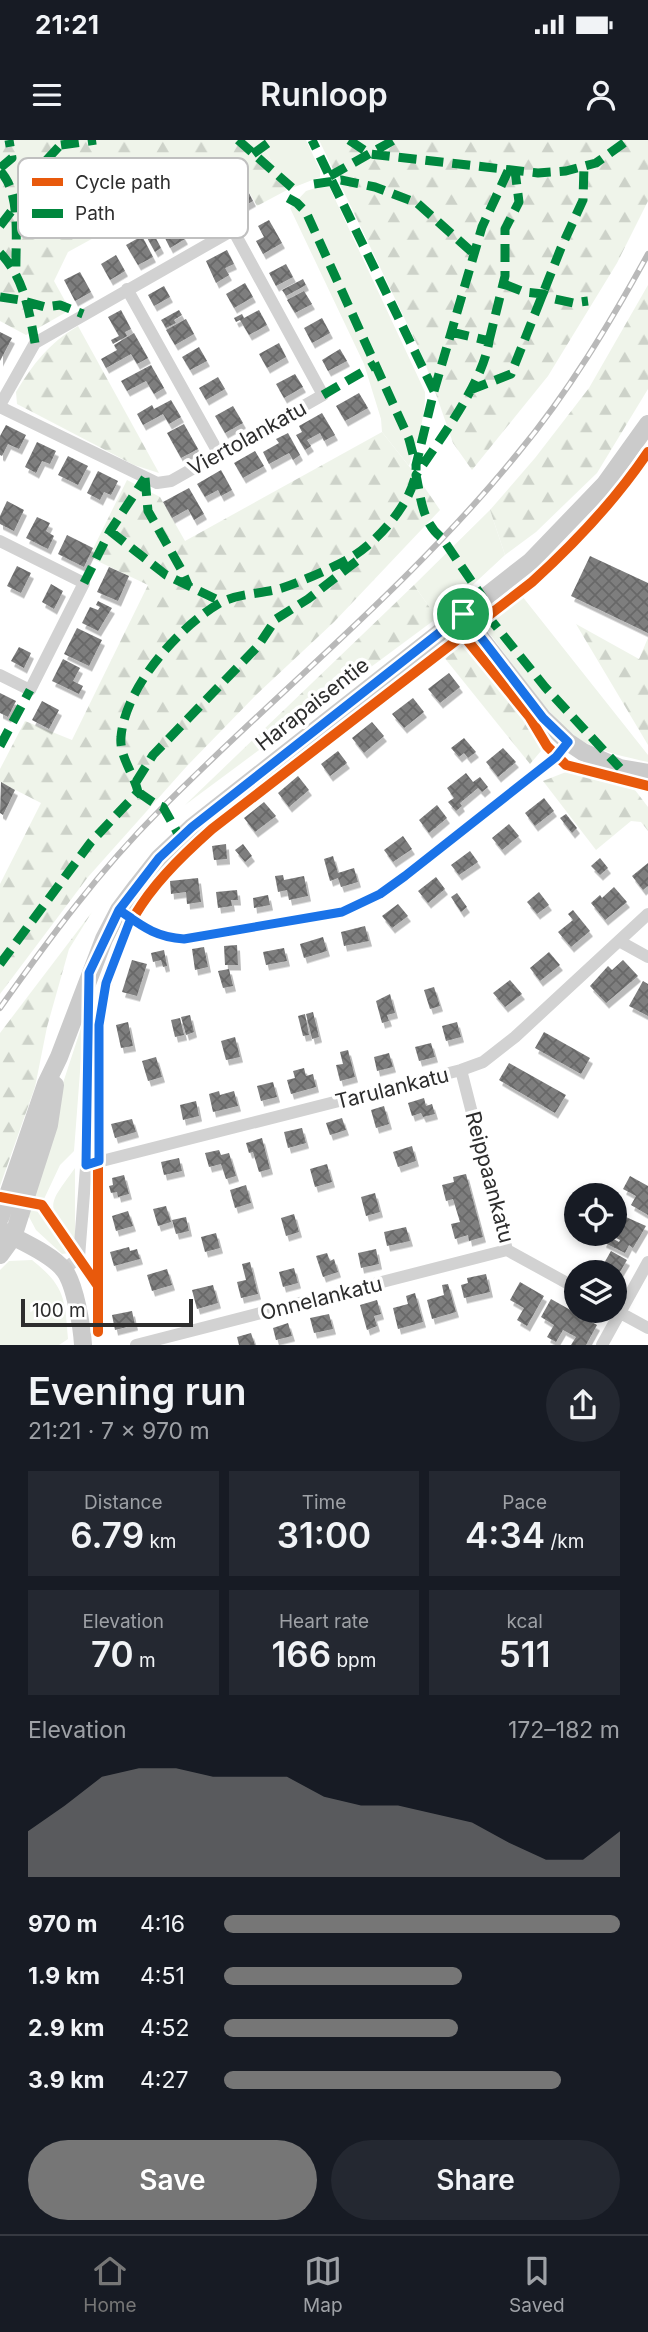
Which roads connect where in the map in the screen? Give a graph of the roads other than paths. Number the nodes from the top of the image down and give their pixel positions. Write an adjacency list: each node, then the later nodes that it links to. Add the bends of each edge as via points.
1 (219, 238): 3 (street, Viertolankatu)
2 (237, 238): 6 (street, Viertolankatu, via 323,395)
3 (127, 289): 4 (street, via 35,343); 6 (street)
4 (0, 406): 6 (street, Viertolankatu, via 157,484)
5 (648, 424): 8 (main road, Harapaisentie, via 605,484 531,561)
6 (219, 454)
7 (0, 541): 9 (street, via 84,583 30,690)
8 (463, 614): 10 (main road, via 543,718); 12 (main road, Harapaisentie, via 186,832 159,858)
9 (0, 675)
10 (568, 742): 11 (main road, via 620,768); 12 (street, via 556,757 405,876 342,912 184,939 152,932)
11 (648, 773)
12 (119, 910): 16 (main road, Harapaisentie)
13 (648, 914): 14 (street, Tarulankatu)
14 (619, 941): 15 (street); 18 (street, Tarulankatu, via 515,1037 483,1062)
15 (648, 957)
16 (89, 973): 17 (main road, Harapaisentie); 19 (street)
17 (59, 1057): 20 (main road, Harapaisentie); 21 (main road, Harapaisentie, via 49,1125)
18 (461, 1070): 19 (street, Tarulankatu); 22 (street, Reippaankatu)
19 (86, 1165): 25 (street, via 79,1257)
20 (0, 1218)
21 (7, 1233): 23 (main road, Harapaisentie); 25 (main road)
22 (507, 1250): 26 (street, Reippaankatu); 32 (street, Onnelankatu)
23 (0, 1255)
24 (648, 1262): 27 (street)
25 (64, 1270): 31 (main road, via 76,1301)
26 (564, 1281)
27 (627, 1295)
28 (627, 1316): 30 (street)
29 (612, 1323): 33 (street)
30 (648, 1328)
31 (83, 1345)
32 (136, 1345)
33 (602, 1345)

